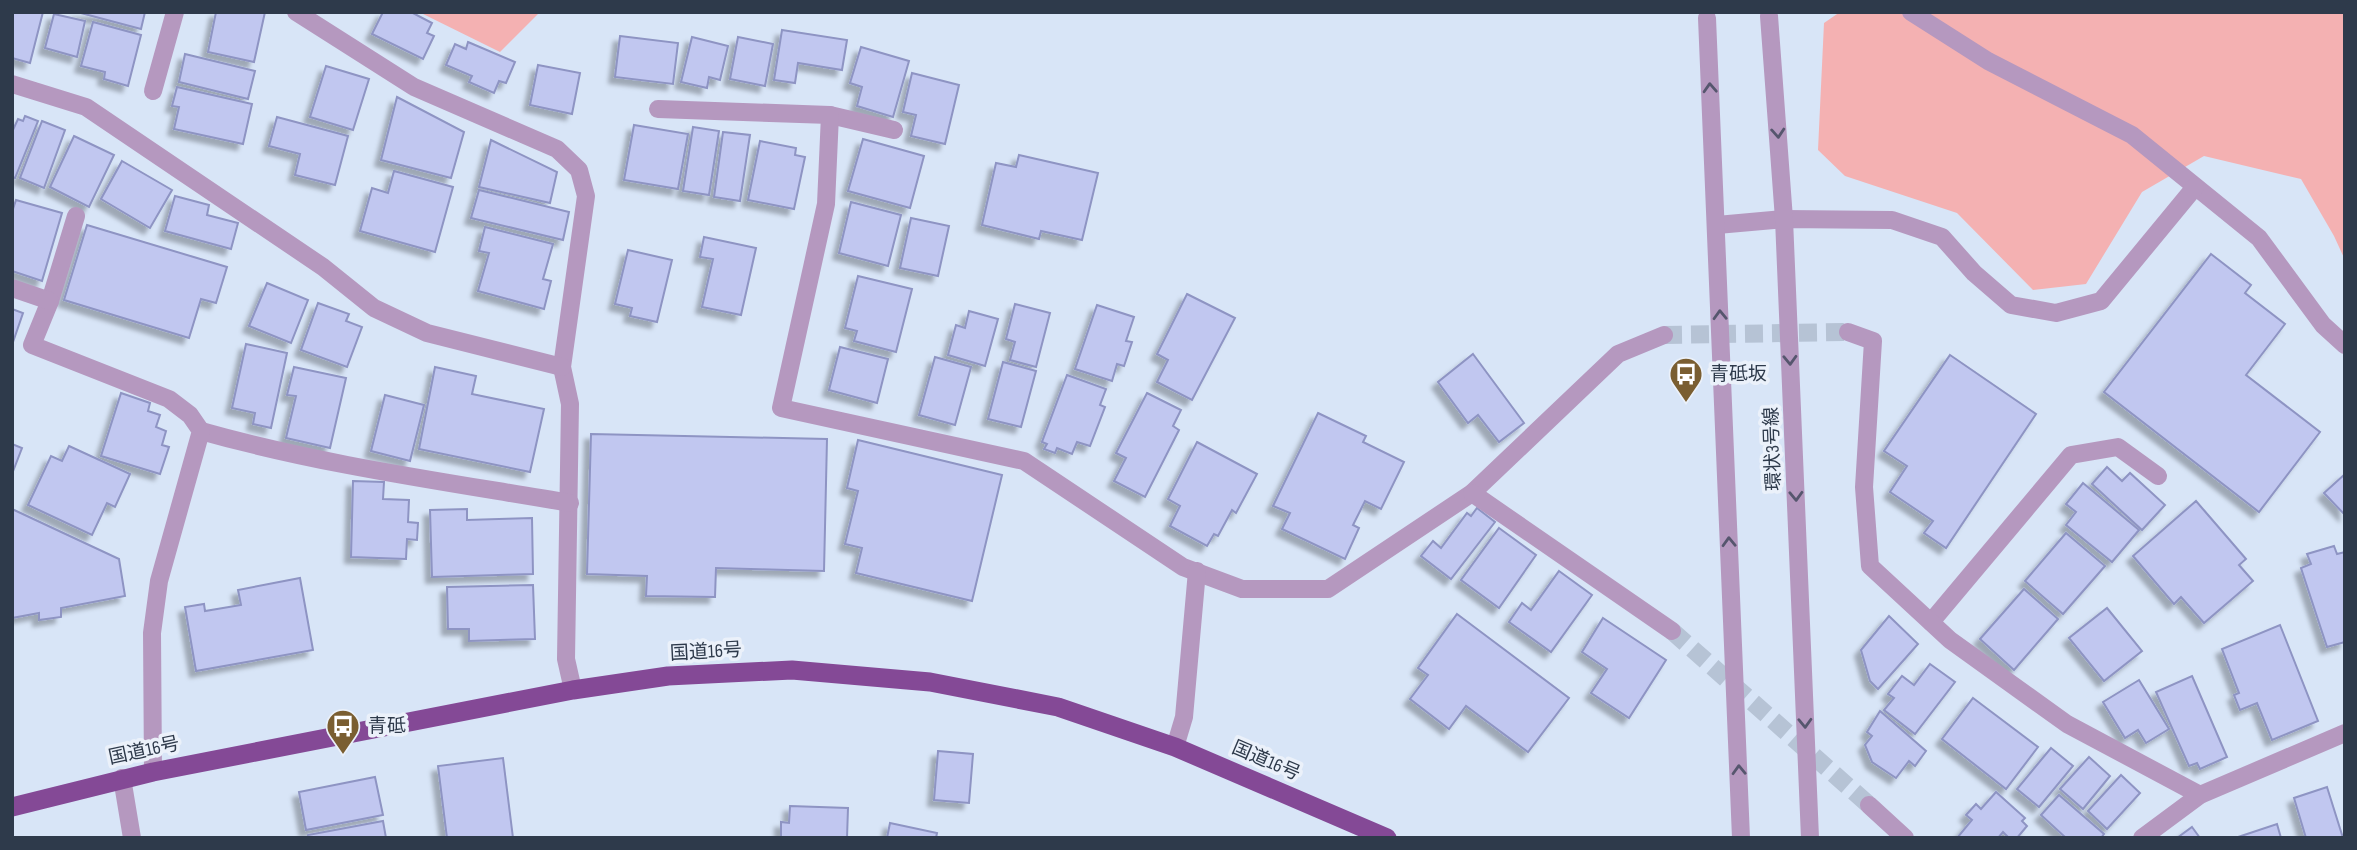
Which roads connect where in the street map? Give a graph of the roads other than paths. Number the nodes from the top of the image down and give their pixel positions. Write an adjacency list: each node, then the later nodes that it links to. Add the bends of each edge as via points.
1 (175, 12): 7 (street)
2 (296, 12): 20 (street, via 414,87 557,149 579,170 586,196)
3 (1911, 12): 11 (street, via 1988,61 2132,135)
4 (1769, 16): 13 (street, 環状3号線, one-way to 13)
5 (1707, 18): 14 (street, one-way to 5)
6 (12, 84): 20 (street, via 86,107 323,267 374,308 426,333)
7 (153, 91)
8 (658, 109): 9 (street)
9 (830, 115): 10 (street); 25 (street, via 826,204 781,408 1024,461 1183,567)
10 (894, 130)
11 (2196, 187): 13 (street, via 2101,301 2056,313 2011,305 1942,237 1892,220); 19 (street, via 2259,238 2323,325)
12 (76, 216): 16 (street)
13 (1784, 219): 14 (street); 39 (street, 環状3号線, one-way to 39)
14 (1717, 225): 38 (street, one-way to 14)
15 (12, 288): 16 (street)
16 (50, 301): 21 (street, via 32,345 169,399 190,415)
17 (1848, 332): 26 (street, via 1872,341 1864,487 1870,566)
18 (1664, 335): 23 (street, via 1618,354)
19 (2345, 345)
20 (562, 367): 24 (street, via 570,404)
21 (201, 431): 24 (street, via 361,467); 31 (street, via 159,581 152,633)
22 (2158, 476): 26 (street, via 2118,447 2071,455)
23 (1472, 493): 25 (street, via 1328,589 1242,589); 27 (street)
24 (570, 503): 28 (street, via 566,659)
25 (1197, 570): 30 (street, via 1184,717)
26 (1931, 622): 33 (street, via 2067,724)
27 (1672, 631)
28 (573, 690): 30 (highway, 国道16号, via 668,676 792,670 930,682 1058,707); 31 (highway, 国道16号)
29 (2345, 733): 33 (street)
30 (1175, 747): 37 (highway, 国道16号)
31 (153, 772): 32 (highway, 国道16号)
32 (122, 778): 35 (highway, 国道16号); 36 (street)
33 (2200, 795): 41 (street)
34 (1869, 805): 40 (street)
35 (12, 807)
36 (132, 838)
37 (1387, 838)
38 (1741, 838)
39 (1810, 838)
40 (1905, 838)
41 (2142, 838)

